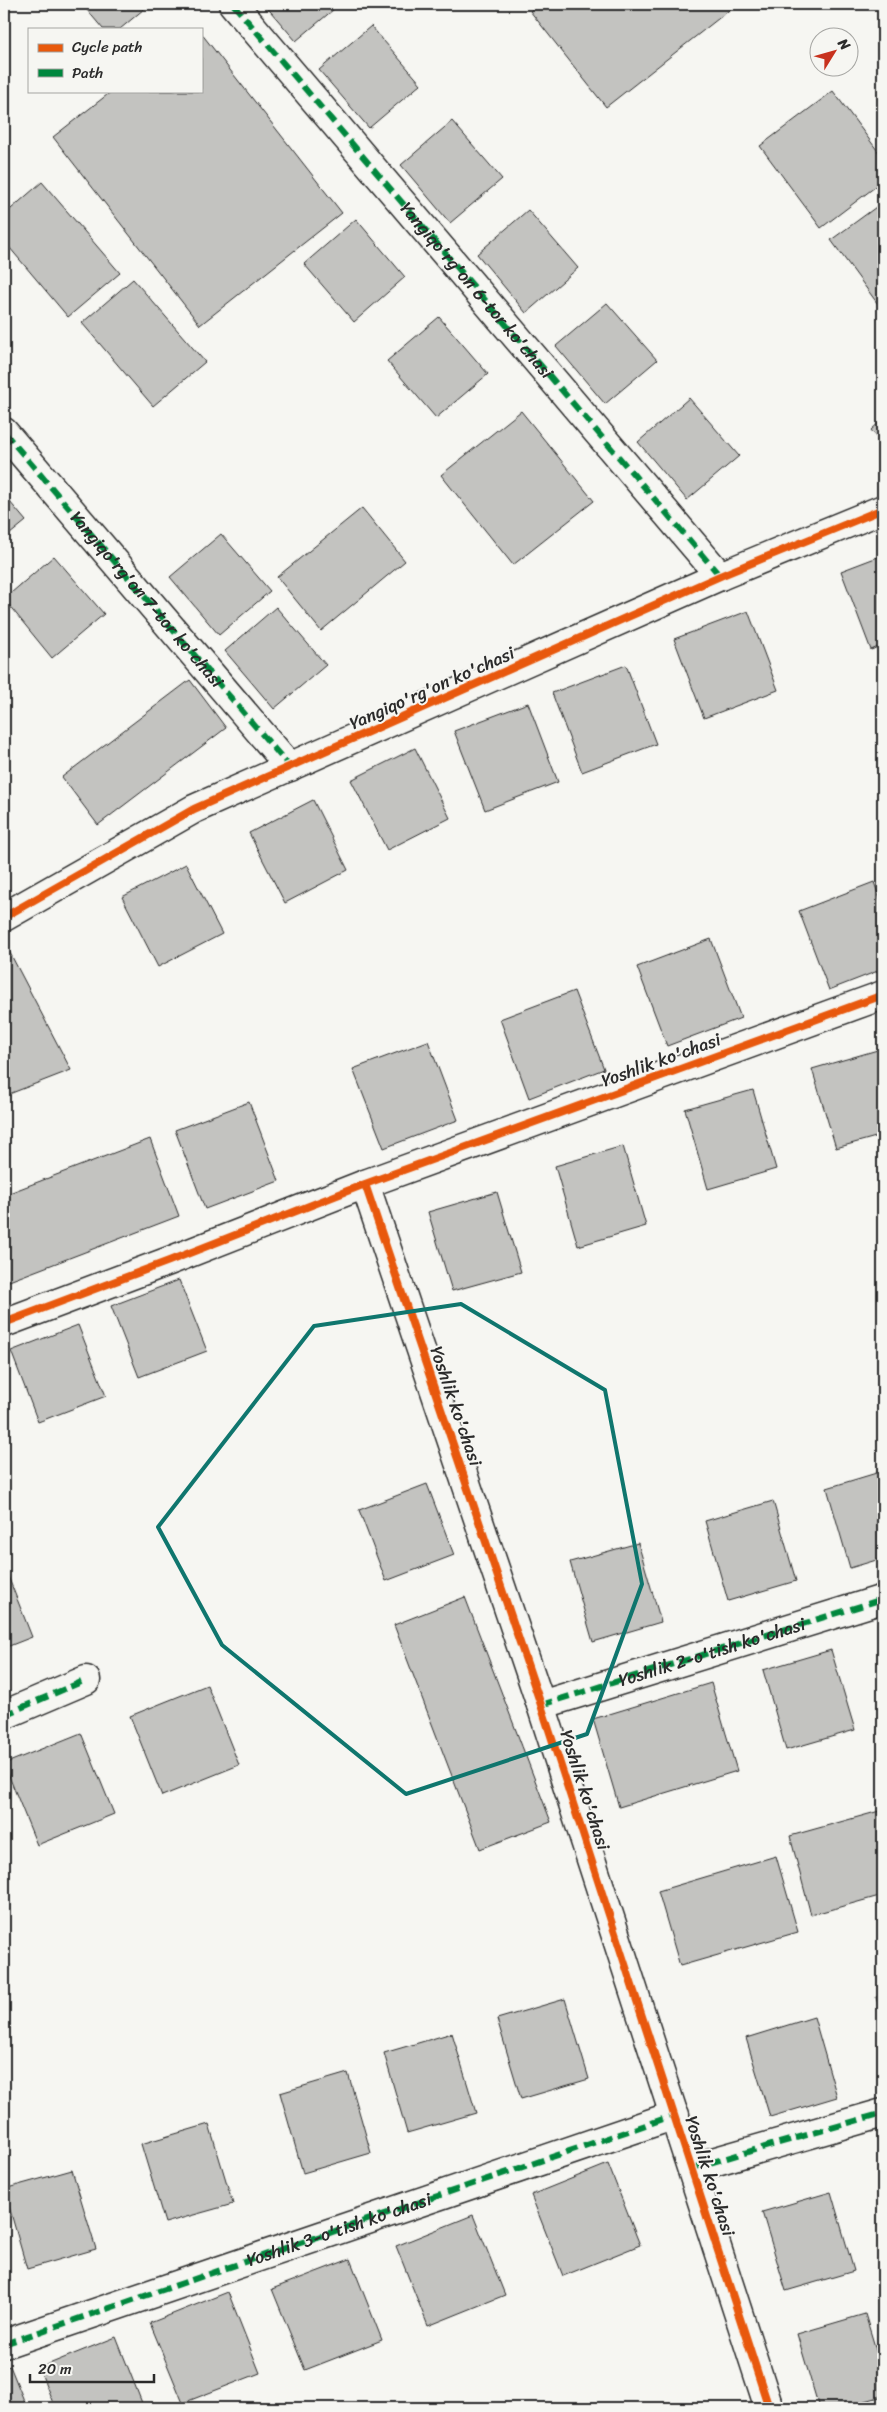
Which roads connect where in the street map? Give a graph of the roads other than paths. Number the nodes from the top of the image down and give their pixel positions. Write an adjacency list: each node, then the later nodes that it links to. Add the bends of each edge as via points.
1 (233, 4): 4 (street, Yangiqo'rg'on 6-tor ko'chasi)
2 (4, 432): 5 (street, Yangiqo'rg'on 7-tor ko'chasi)
3 (883, 509): 4 (street, Yangiqo'rg'on ko'chasi)
4 (720, 576): 5 (street, Yangiqo'rg'on ko'chasi)
5 (290, 767): 6 (street, Yangiqo'rg'on ko'chasi, via 194,809)
6 (4, 917)
7 (883, 995): 8 (street, Yoshlik ko'chasi)
8 (365, 1184): 9 (street, Yoshlik ko'chasi); 12 (street, Yoshlik ko'chasi)
9 (4, 1323)
10 (883, 1599): 12 (street, Yoshlik 2-o'tish ko'chasi)
11 (86, 1680): 13 (street)
12 (541, 1705): 15 (street, Yoshlik ko'chasi)
13 (4, 1715)
14 (883, 2113): 16 (street)
15 (675, 2115): 16 (street, Yoshlik ko'chasi); 17 (street, Yoshlik 3-o'tish ko'chasi)
16 (692, 2168): 18 (street, Yoshlik ko'chasi)
17 (4, 2344)
18 (769, 2408)

